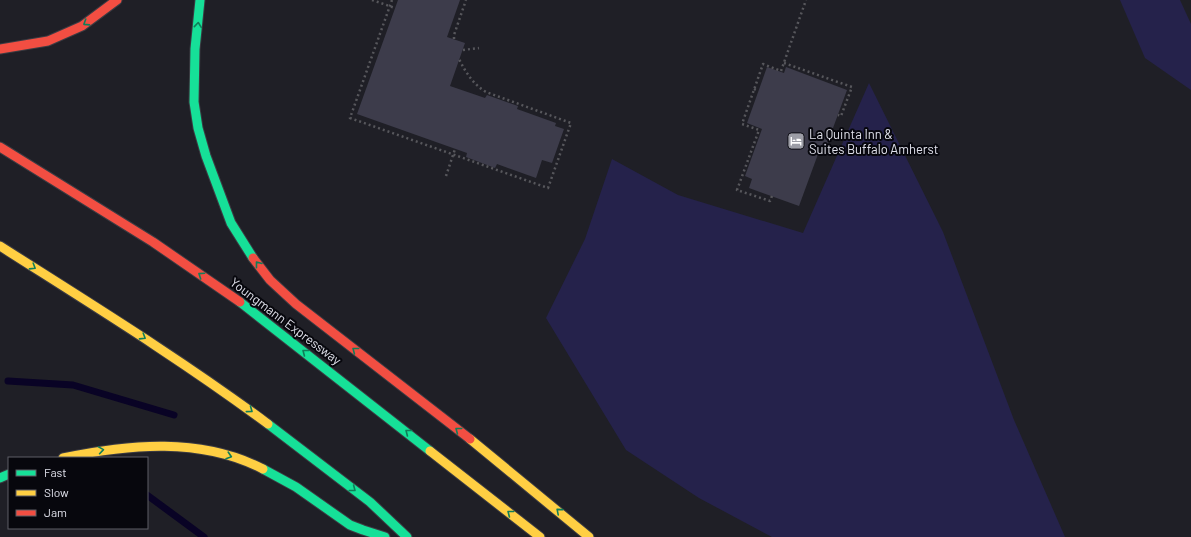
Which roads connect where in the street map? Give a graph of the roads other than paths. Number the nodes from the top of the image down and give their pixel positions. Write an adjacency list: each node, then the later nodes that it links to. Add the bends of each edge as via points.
1 (117, 0): 3 (highway, one-way to 3, via 82,26 48,41)
2 (200, 0): 10 (highway, one-way to 2, via 491,455 296,304 270,280 247,250 231,223 198,128 194,102 195,50)
3 (0, 49)
4 (0, 147): 9 (highway, Youngmann Expressway, one-way to 4, via 236,299 153,242)
5 (0, 246): 8 (highway, one-way to 8, via 220,388 370,502)
6 (67, 457): 7 (highway, one-way to 7, via 122,446 174,445 209,450 259,466 307,494 351,526)
7 (385, 537)
8 (407, 537)
9 (540, 537)
10 (589, 537)

